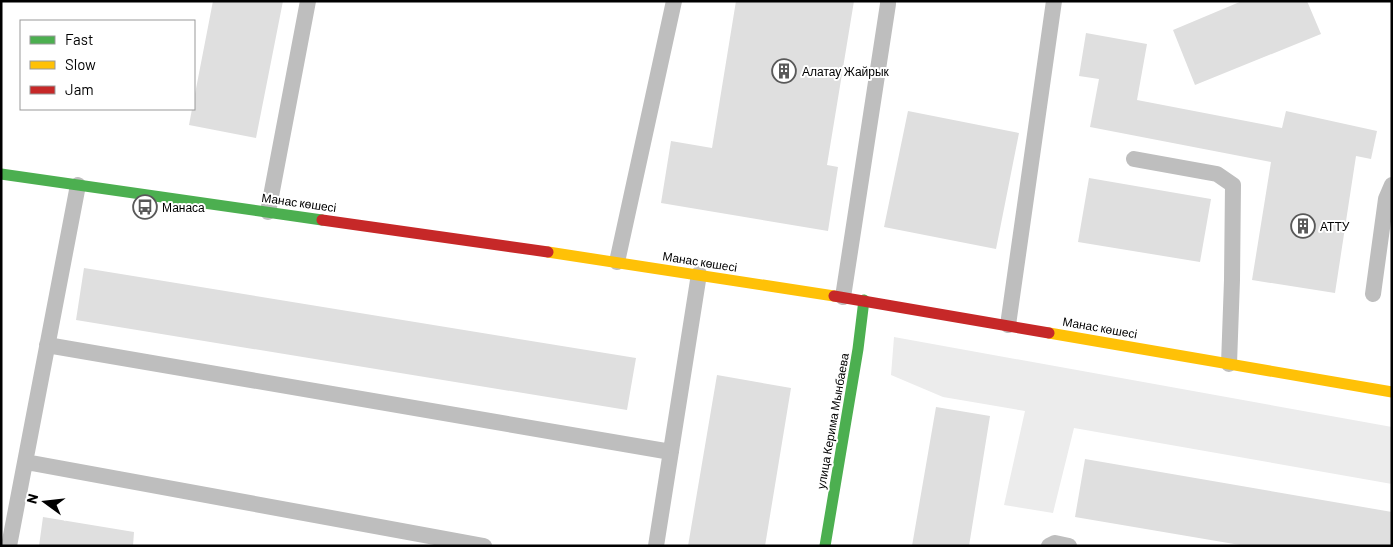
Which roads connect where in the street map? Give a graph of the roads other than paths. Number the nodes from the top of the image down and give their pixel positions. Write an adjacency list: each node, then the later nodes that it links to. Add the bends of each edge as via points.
1 (308, 1): 9 (lane)
2 (674, 1): 10 (lane)
3 (888, 1): 13 (lane)
4 (1054, 1): 15 (lane)
5 (1134, 159): 17 (lane, via 1217,174 1233,185)
6 (1, 174): 7 (street, Манас көшесі)
7 (78, 185): 9 (street, Манас көшесі); 16 (lane)
8 (1392, 185): 12 (lane, via 1386,198)
9 (268, 212): 10 (street, Манас көшесі)
10 (617, 262): 11 (street, Манас көшесі)
11 (700, 274): 13 (street, Манас көшесі); 19 (lane)
12 (1373, 294)
13 (843, 296): 14 (street, Манас көшесі)
14 (864, 300): 15 (street, Манас көшесі); 24 (street, улица Керима Мынбаева)
15 (1008, 325): 17 (street, Манас көшесі)
16 (47, 345): 19 (lane); 20 (lane)
17 (1228, 364): 18 (street, Манас көшесі)
18 (1392, 392)
19 (672, 452): 23 (lane)
20 (26, 462): 21 (lane); 22 (lane)
21 (9, 546)
22 (484, 546)
23 (656, 546)
24 (825, 546)
25 (1049, 546): 26 (lane, via 1055,543)
26 (1069, 546)

